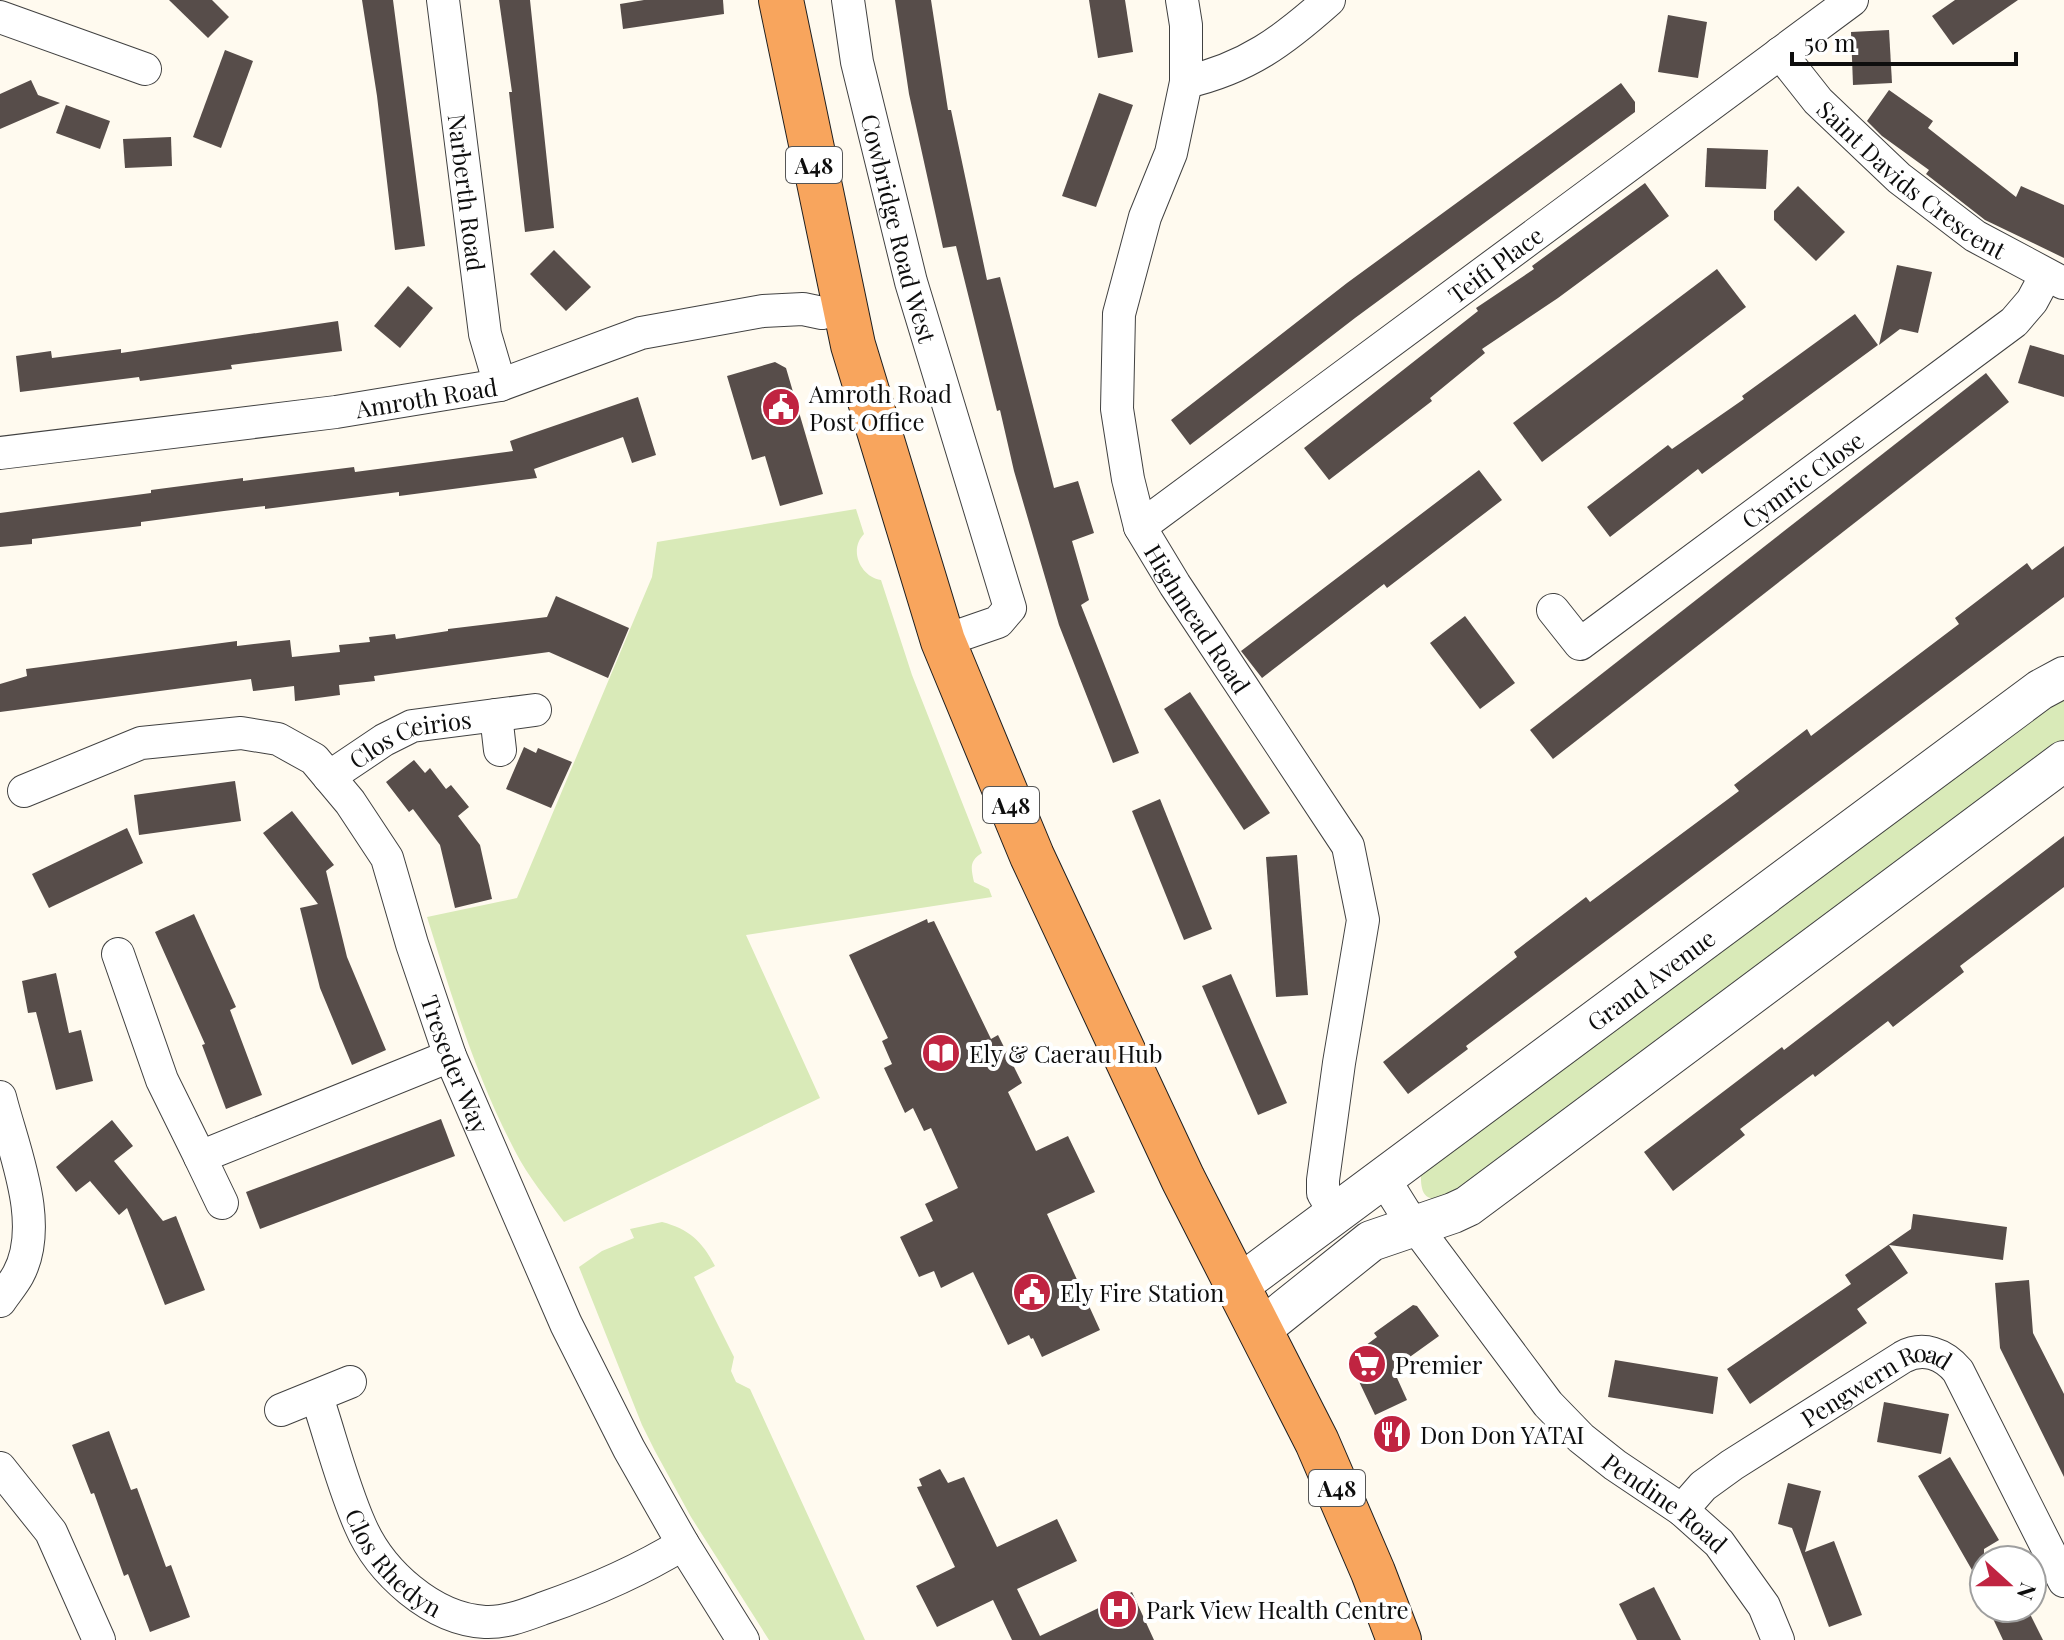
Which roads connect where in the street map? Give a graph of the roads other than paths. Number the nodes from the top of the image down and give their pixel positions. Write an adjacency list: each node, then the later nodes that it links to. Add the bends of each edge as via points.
1 (443, 0): 13 (street, Narberth Road, via 485,334)
2 (781, 0): 12 (highway, A48)
3 (848, 0): 17 (street, Cowbridge Road West, via 857,62 911,282 1010,608 998,622)
4 (1182, 0): 10 (street, Highmead Road)
5 (1329, 0): 10 (street, via 1255,59)
6 (1852, 0): 8 (street, Teifi Place)
7 (0, 17): 9 (street)
8 (1780, 53): 11 (street, Saint Davids Crescent, via 1818,101 1899,178 1975,236); 15 (street, Teifi Place)
9 (145, 69)
10 (1186, 82): 15 (street, Highmead Road, via 1171,153 1145,217 1119,314 1117,409)
11 (2055, 279): 16 (street, Cymric Close, via 2014,322 1580,644)
12 (844, 307): 13 (street, Amroth Road, via 822,313 763,311 641,333); 17 (highway, A48)
13 (500, 385): 14 (street, Amroth Road, via 336,412)
14 (0, 453)
15 (1140, 527): 31 (street, Highmead Road, via 1348,846 1363,920 1323,1180 1323,1193)
16 (1553, 610)
17 (943, 641): 33 (highway, A48, via 1032,856)
18 (2064, 677): 29 (street, Grand Avenue)
19 (535, 710): 20 (street, Clos Ceirios)
20 (496, 715): 21 (street, Clos Ceirios); 23 (street, Clos Ceirios, via 412,726)
21 (500, 750)
22 (2064, 761): 32 (street, via 1468,1206)
23 (329, 777): 24 (street, Treseder Way, via 314,759 278,739 241,733 141,743); 26 (street, Treseder Way, via 387,858)
24 (24, 791)
25 (118, 954): 28 (street, via 162,1080)
26 (450, 1056): 28 (street); 41 (street, Treseder Way, via 572,1337)
27 (0, 1097): 34 (street, via 30,1209 20,1273)
28 (200, 1157): 30 (street)
29 (1384, 1179): 31 (street, Grand Avenue); 32 (street, Pendine Road)
30 (222, 1203)
31 (1335, 1213): 33 (street, Grand Avenue)
32 (1416, 1226): 35 (street, via 1371,1241); 40 (street, Pendine Road, via 1548,1404 1615,1465)
33 (1238, 1286): 35 (highway, A48)
34 (0, 1301)
35 (1260, 1330): 46 (highway, A48, via 1317,1442)
36 (350, 1382): 37 (street)
37 (317, 1397): 38 (street); 43 (street, Clos Rhedyn, via 360,1527 386,1569 426,1603)
38 (281, 1410)
39 (3, 1480): 44 (street, via 51,1532)
40 (1682, 1510): 42 (street, Pengwern Road, via 1732,1465 1903,1357 1937,1353 1958,1371); 47 (street, Pendine Road, via 1741,1571)
41 (683, 1544): 43 (street, Clos Rhedyn, via 622,1578); 45 (street, Treseder Way)
42 (2064, 1581)
43 (472, 1630)
44 (99, 1640)
45 (743, 1640)
46 (1399, 1640)
47 (1778, 1640)

